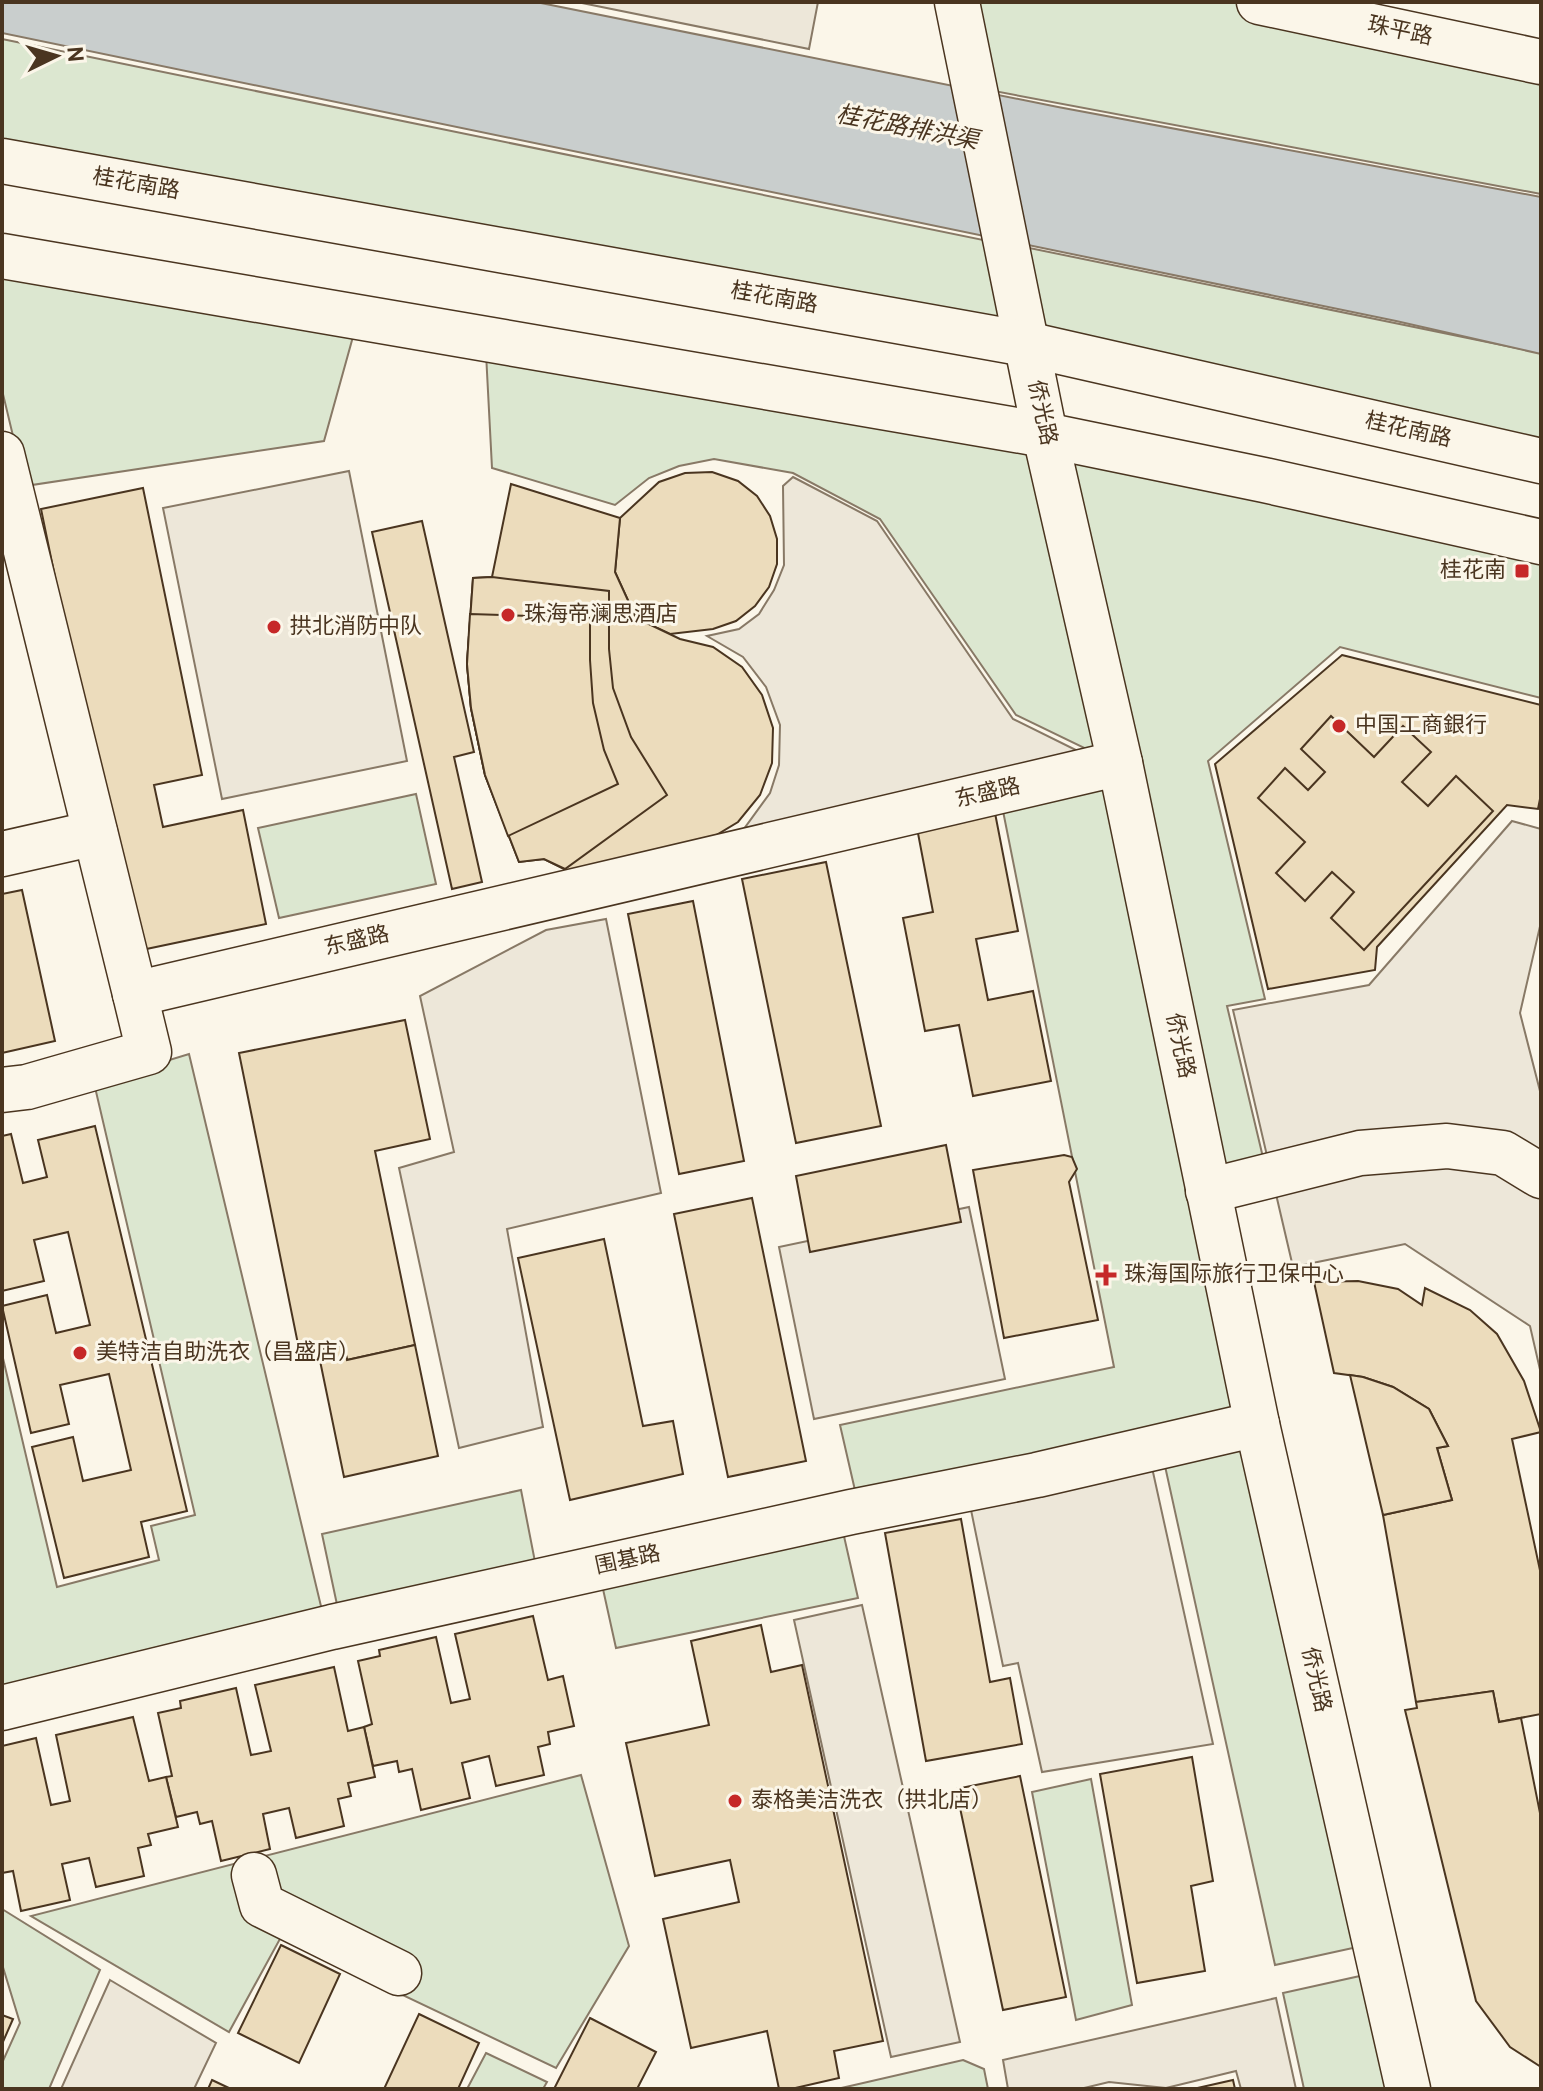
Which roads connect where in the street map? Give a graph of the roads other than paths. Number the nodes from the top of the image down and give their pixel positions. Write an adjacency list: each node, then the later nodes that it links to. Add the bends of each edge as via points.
1 (957, 2): 6 (street, 侨光路)
2 (1259, 2): 3 (street, 珠平路)
3 (1541, 62)
4 (2, 161): 6 (street, 桂花南路)
5 (2, 256): 7 (street)
6 (1026, 344): 7 (street, 侨光路); 9 (street, 桂花南路)
7 (1045, 435): 10 (street); 11 (street, 侨光路)
8 (2, 454): 12 (street)
9 (1541, 461)
10 (1541, 542)
11 (1120, 763): 14 (street, 东盛路); 17 (street, 侨光路)
12 (95, 833): 13 (street); 14 (street)
13 (2, 854)
14 (135, 994): 15 (street, via 149,1052)
15 (2, 1090)
16 (1541, 1176): 17 (street, via 1503,1153 1447,1146 1360,1153)
17 (1208, 1191): 18 (street, 侨光路)
18 (1257, 1424): 19 (street, 围基路, via 332,1627); 22 (street, 侨光路)
19 (2, 1708)
20 (254, 1875): 21 (street, via 262,1905)
21 (399, 1973)
22 (1408, 2089)

